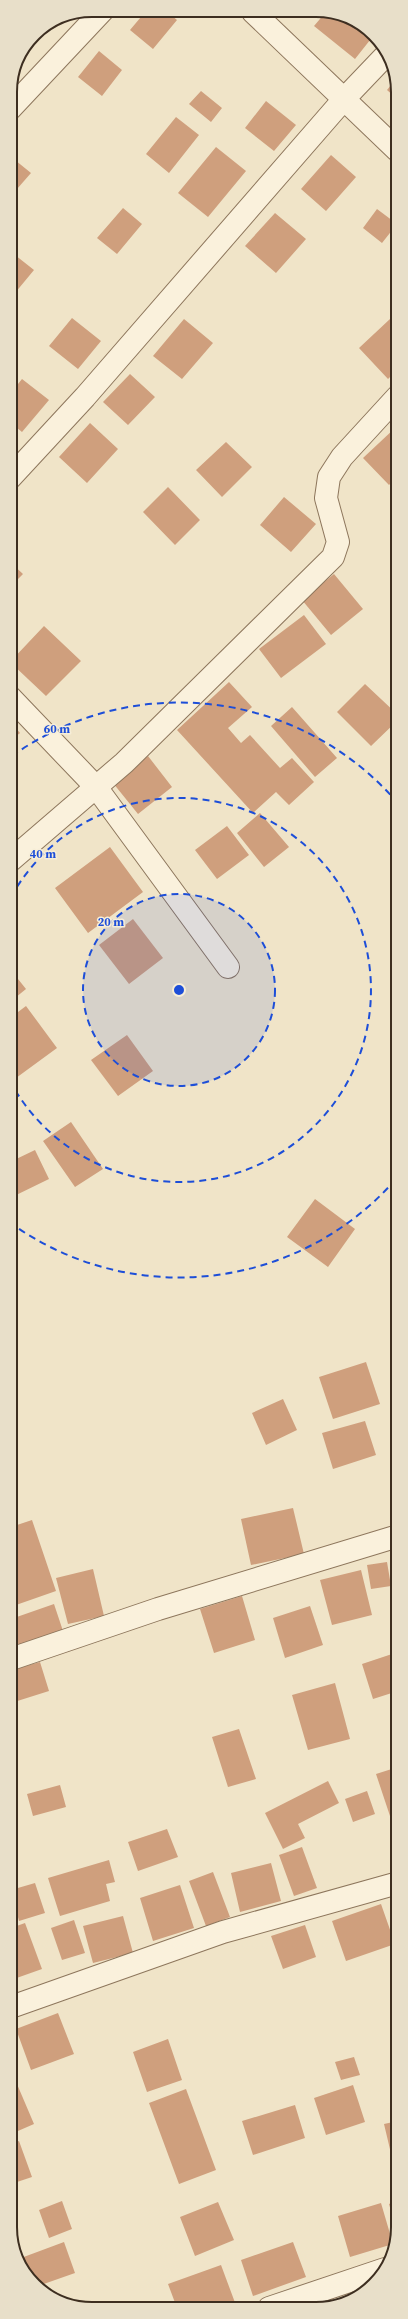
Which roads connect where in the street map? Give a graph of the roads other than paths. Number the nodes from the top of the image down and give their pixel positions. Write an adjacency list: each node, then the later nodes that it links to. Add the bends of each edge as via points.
1 (96, 17): 5 (street)
2 (258, 17): 4 (street)
3 (383, 59): 4 (street)
4 (344, 99): 6 (street); 8 (street, via 85,397)
5 (17, 102)
6 (391, 144)
7 (391, 404): 10 (street, via 342,457 329,477 326,498 338,542 333,557 130,758)
8 (17, 470)
9 (17, 704): 10 (street)
10 (96, 787): 11 (street); 12 (street)
11 (17, 855)
12 (228, 967)
13 (391, 1538): 14 (street)
14 (17, 1657)
15 (391, 1885): 16 (street, via 224,1932)
16 (17, 2005)
17 (376, 2272): 18 (street)
18 (286, 2302)

